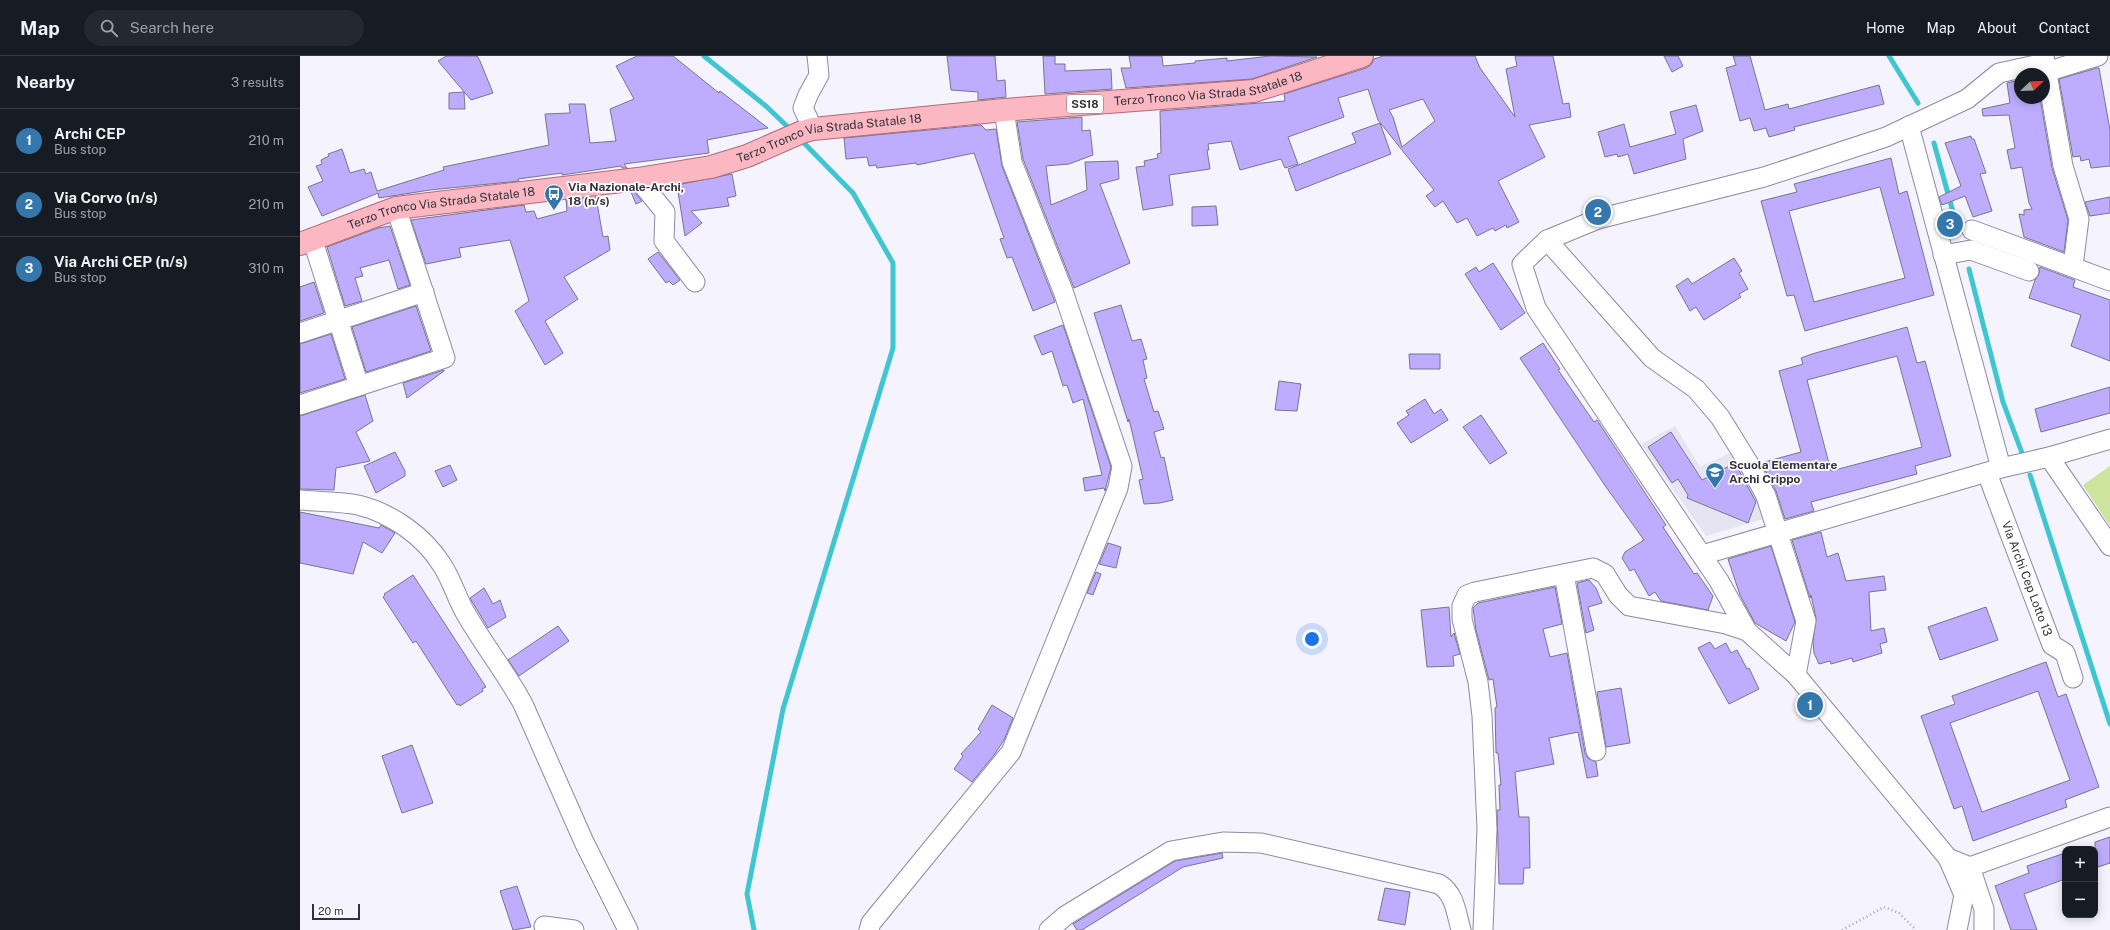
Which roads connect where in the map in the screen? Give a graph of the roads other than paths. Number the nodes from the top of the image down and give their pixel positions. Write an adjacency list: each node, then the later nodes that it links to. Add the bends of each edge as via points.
1 (817, 56): 7 (street, via 819,75 804,108)
2 (1362, 56): 5 (main road, Terzo Tronco Via Strada Statale 18 / SS18, via 1254,92)
3 (2098, 56): 4 (street)
4 (2045, 64): 6 (street, via 1999,73 1967,99); 14 (street, via 2063,166 2079,219)
5 (1004, 110): 7 (main road, Terzo Tronco Via Strada Statale 18 / SS18); 41 (street, via 1012,162 1063,291 1122,466 1118,488 1011,752 871,923)
6 (1909, 126): 11 (street, via 1886,137 1764,177 1598,219); 13 (street, Via Archi Cep Lotto 13)
7 (808, 131): 8 (main road, Terzo Tronco Via Strada Statale 18 / SS18, via 747,156 710,167)
8 (638, 179): 9 (main road, Terzo Tronco Via Strada Statale 18 / SS18); 17 (street, via 665,212 664,241)
9 (396, 208): 12 (main road, Terzo Tronco Via Strada Statale 18 / SS18); 18 (street)
10 (1972, 230): 14 (street)
11 (1548, 240): 27 (street, via 1652,358 1696,389 1720,417 1766,496); 29 (street, via 1522,264 1536,308)
12 (306, 241): 19 (street)
13 (1943, 255): 15 (street, via 1971,250); 25 (street, Via Archi Cep Lotto 13)
14 (2073, 266): 16 (street)
15 (2030, 271)
16 (2110, 281)
17 (695, 282)
18 (424, 292): 19 (street); 21 (street, via 445,358)
19 (339, 322): 20 (street); 21 (street)
20 (300, 333)
21 (359, 386): 22 (street)
22 (300, 404)
23 (2110, 439): 24 (street)
24 (2049, 457): 25 (street); 28 (street)
25 (1994, 470): 27 (street); 33 (street, Via Archi Cep Lotto 13, via 2052,645 2065,653)
26 (300, 500): 40 (street, via 357,505 379,512 400,523 421,539 443,565 466,613 514,686 584,842)
27 (1778, 533): 29 (street); 32 (street, via 1806,621)
28 (2110, 546)
29 (1702, 555): 31 (street)
30 (1564, 574): 31 (street, via 1593,568 1605,574 1618,595 1629,606); 34 (street); 44 (street, via 1476,592 1467,595 1462,606 1462,619 1478,682 1482,716 1487,829)
31 (1731, 618): 32 (street)
32 (1796, 675): 36 (street)
33 (2073, 678)
34 (1596, 751)
35 (2110, 817): 37 (street)
36 (1948, 858): 37 (street); 45 (street, via 1964,895)
37 (1970, 867): 46 (street, via 1984,909)
38 (544, 926): 39 (street)
39 (574, 930)
40 (628, 930)
41 (869, 930)
42 (1049, 930): 43 (street, via 1065,916 1171,851 1223,842 1261,843 1439,884 1447,889 1452,897)
43 (1461, 930)
44 (1483, 930)
45 (1957, 930)
46 (1984, 930)

